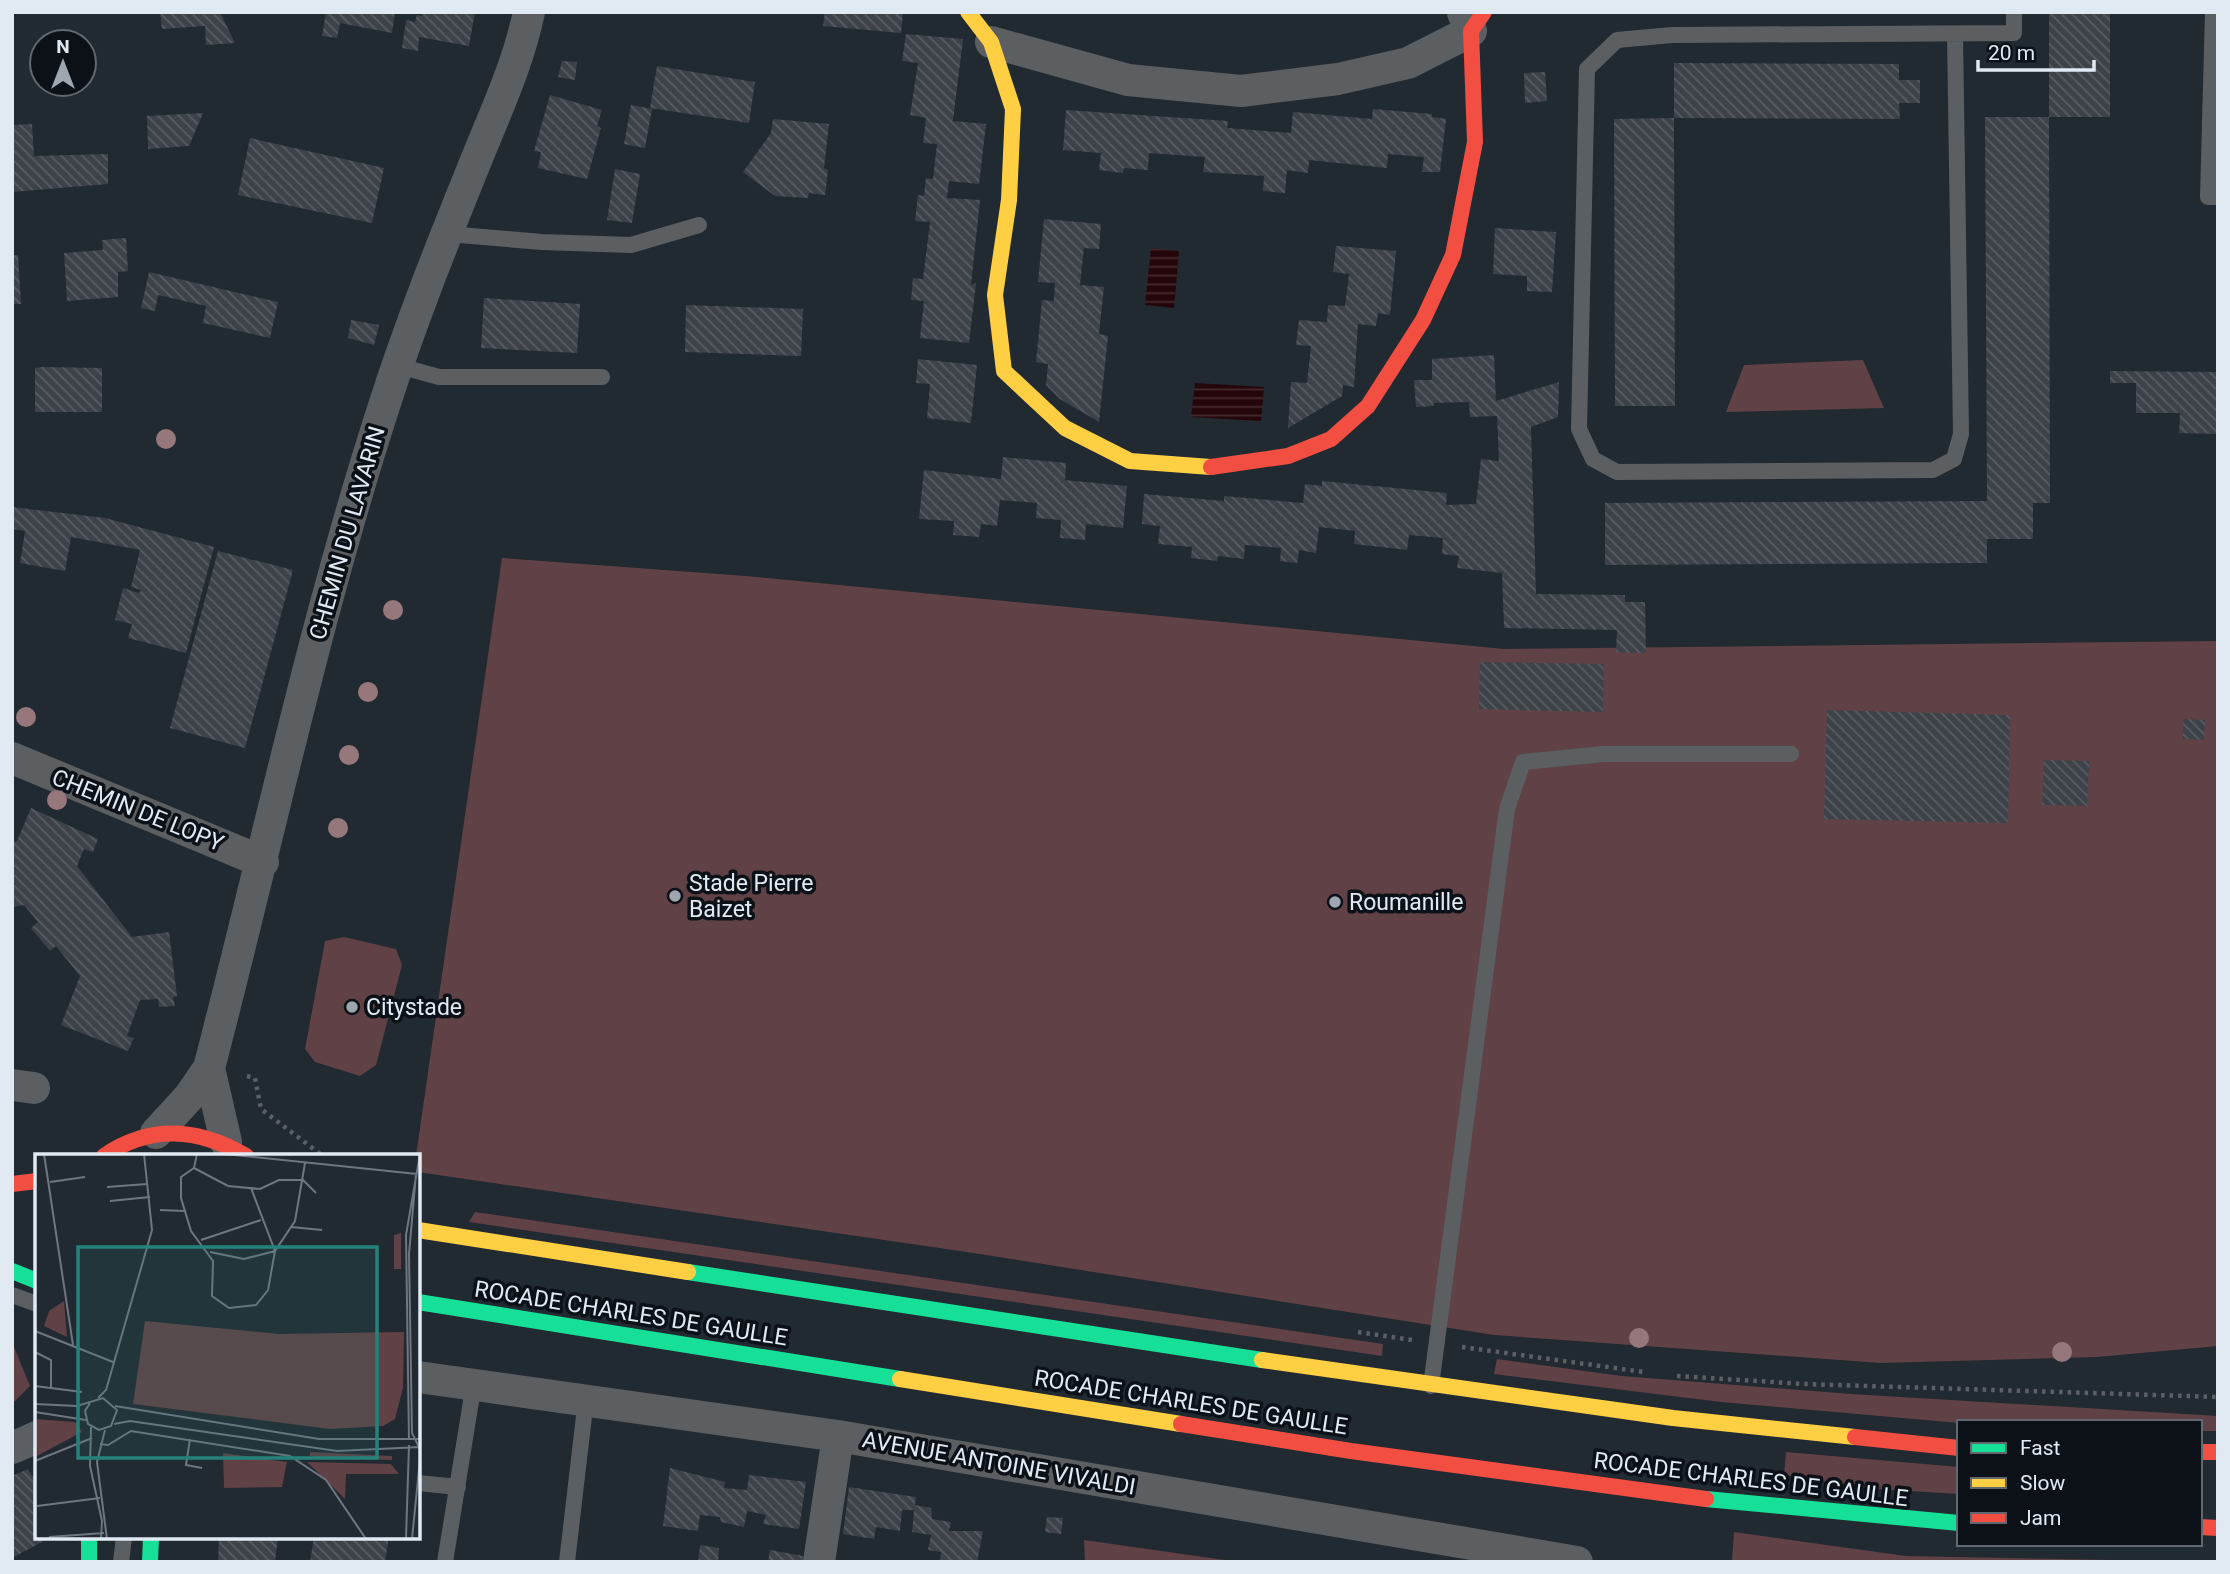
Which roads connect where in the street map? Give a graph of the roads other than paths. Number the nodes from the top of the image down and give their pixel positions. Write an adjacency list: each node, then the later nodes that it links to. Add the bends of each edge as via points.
1 (529, 12): 10 (street, CHEMIN DU LAVARIN, via 521,50)
2 (968, 12): 7 (main road)
3 (2014, 12): 6 (lane, via 2014,33)
4 (2213, 12): 8 (lane, via 2208,197)
5 (1473, 19): 7 (street, via 1408,62 1338,79 1241,91 1128,80); 7 (main road, via 1475,142 1453,255 1423,320 1368,406 1331,439 1288,456 1212,467 1130,461 1065,428 1004,371 995,295 1009,200 1013,109)
6 (1955, 34): 6 (lane, via 1672,35 1617,40 1587,69 1579,429 1593,459 1618,471 1933,470 1954,459 1961,434)
7 (991, 42)
8 (2218, 197)
9 (699, 225): 10 (lane, via 631,245)
10 (448, 233): 11 (street, CHEMIN DU LAVARIN)
11 (399, 366): 12 (lane, via 439,377); 15 (street, CHEMIN DU LAVARIN, via 311,655)
12 (602, 377)
13 (1791, 754): 31 (lane, via 1604,754 1523,762 1507,809)
14 (12, 758): 15 (street, CHEMIN DE LOPY)
15 (263, 862): 16 (street, CHEMIN DU LAVARIN)
16 (209, 1068): 17 (street, CHEMIN DU LAVARIN); 18 (street, CHEMIN DU LAVARIN)
17 (156, 1133): 18 (main road, via 192,1132); 19 (main road, via 133,1139)
18 (236, 1149)
19 (107, 1154)
20 (35, 1181): 21 (main road)
21 (12, 1186): 22 (lane)
22 (35, 1189)
23 (420, 1230): 31 (main road, ROCADE CHARLES DE GAULLE)
24 (12, 1271): 25 (main road)
25 (35, 1280)
26 (12, 1295): 28 (lane)
27 (420, 1302): 39 (main road, ROCADE CHARLES DE GAULLE, via 1350,1451 1766,1507)
28 (35, 1303)
29 (420, 1377): 30 (street, AVENUE ANTOINE VIVALDI)
30 (474, 1383): 32 (street, AVENUE ANTOINE VIVALDI); 38 (lane)
31 (1431, 1387): 36 (main road, ROCADE CHARLES DE GAULLE)
32 (586, 1399): 33 (street, AVENUE ANTOINE VIVALDI); 47 (lane)
33 (838, 1436): 48 (street); 49 (street, AVENUE ANTOINE VIVALDI)
34 (35, 1438): 35 (street)
35 (12, 1448)
36 (1957, 1448)
37 (420, 1483): 38 (lane)
38 (458, 1487): 46 (lane)
39 (1957, 1523)
40 (89, 1539): 43 (main road)
41 (124, 1539): 44 (lane)
42 (151, 1539): 45 (main road)
43 (89, 1562)
44 (121, 1562)
45 (150, 1562)
46 (446, 1562)
47 (567, 1562)
48 (819, 1562)
49 (1577, 1562)

